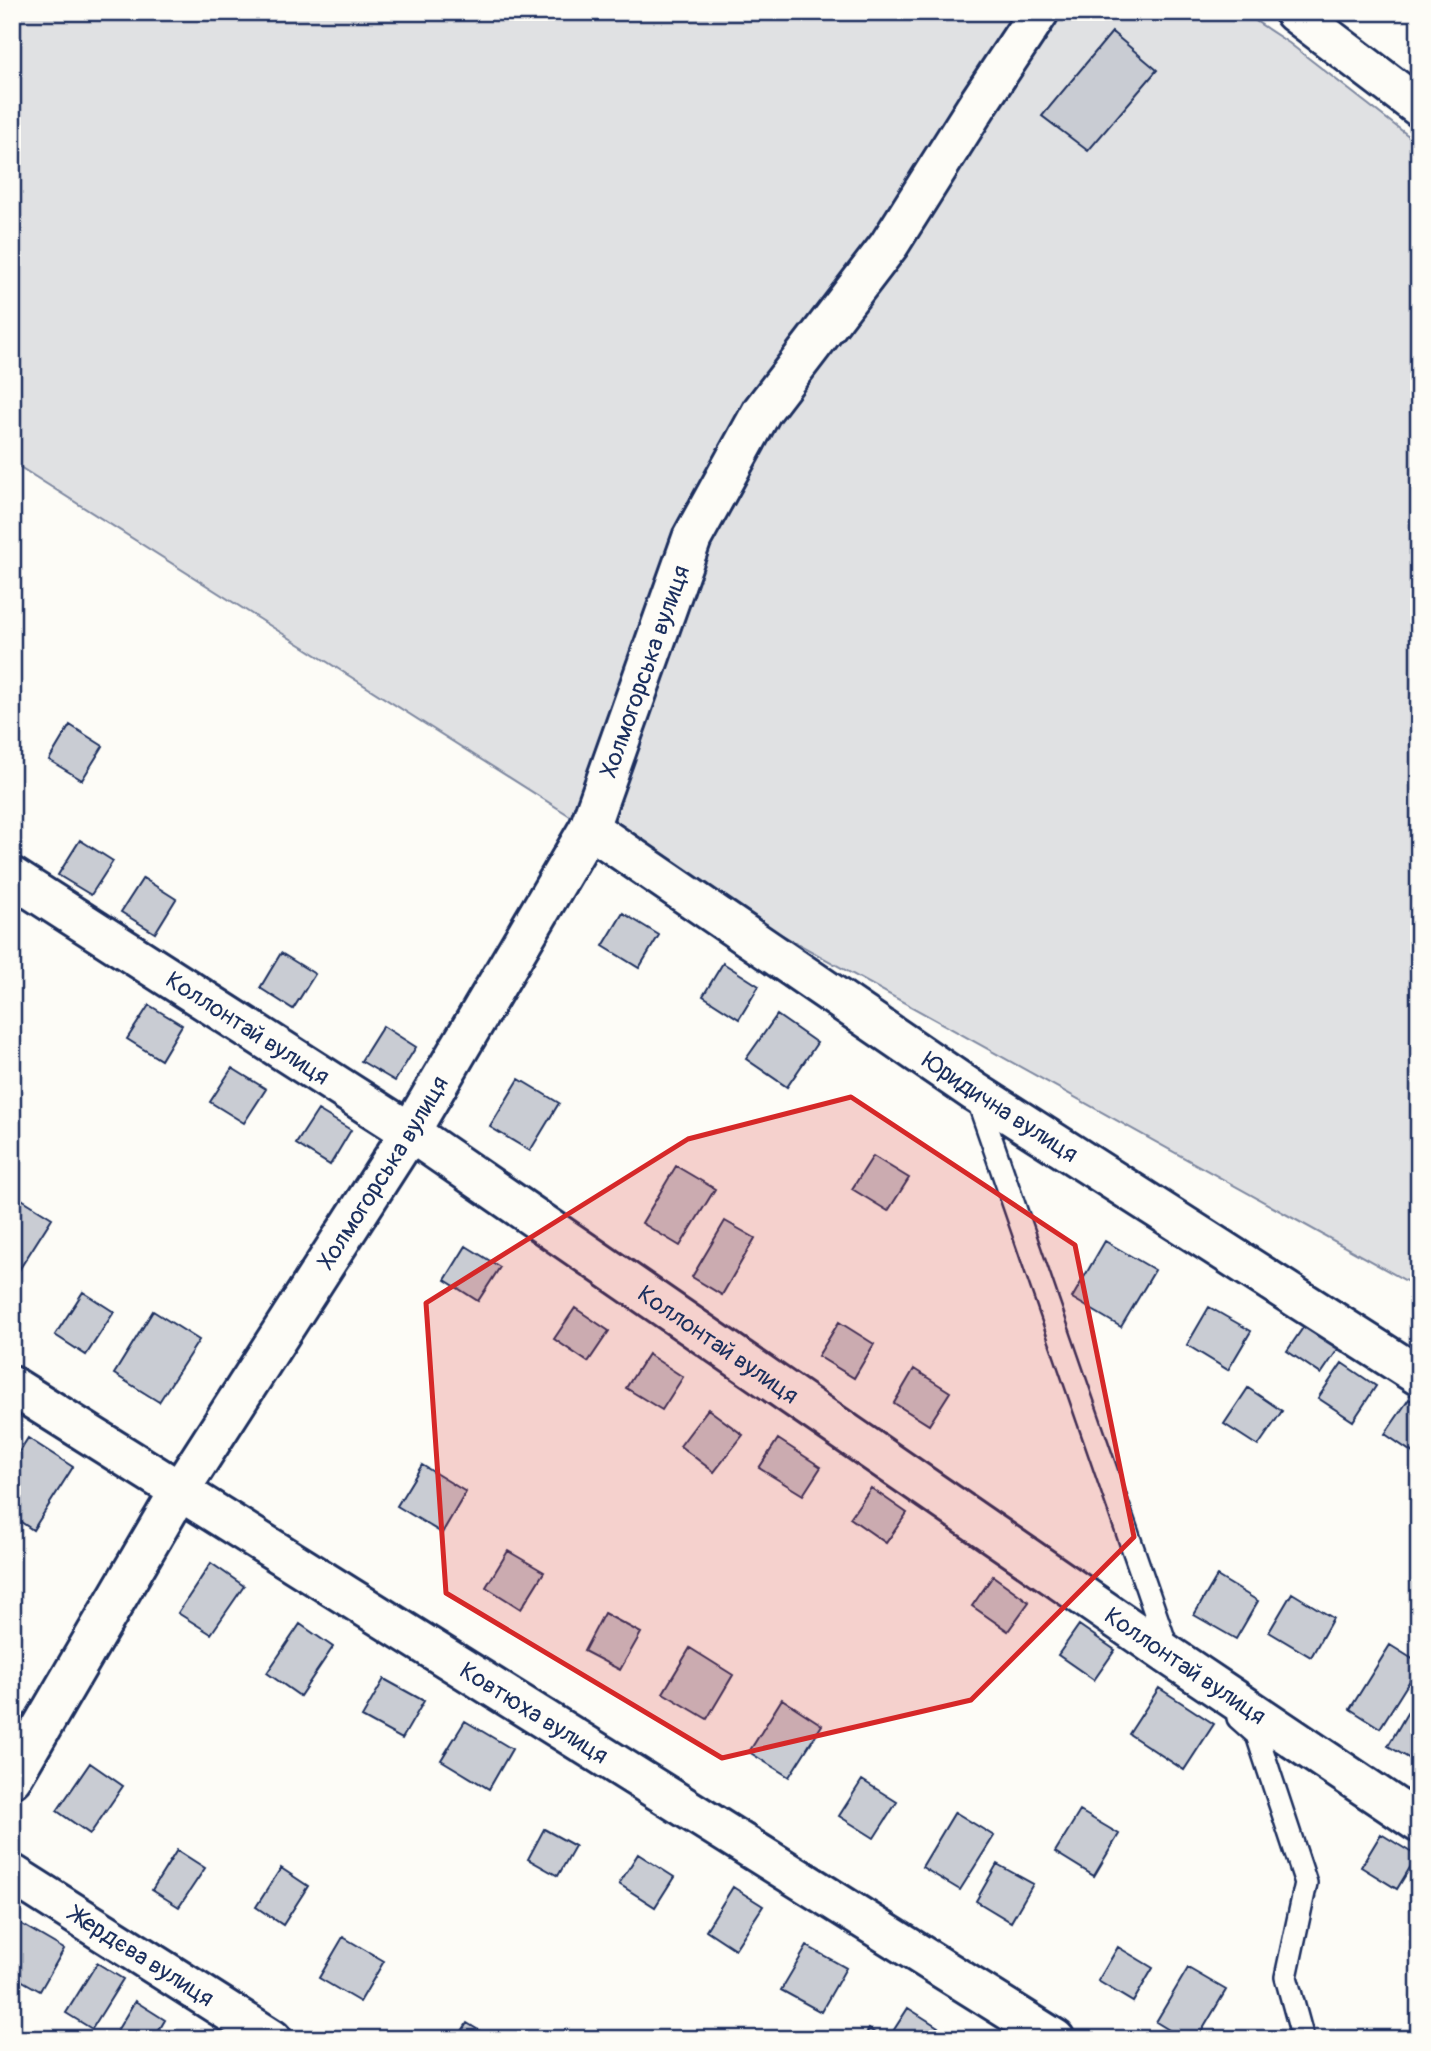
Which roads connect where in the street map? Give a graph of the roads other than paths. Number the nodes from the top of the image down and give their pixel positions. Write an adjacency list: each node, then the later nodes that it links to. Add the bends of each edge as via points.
1 (1040, 12): 4 (street, Холмогорська вулиця, via 889,245 762,411 692,538)
2 (1294, 12): 3 (street)
3 (1419, 107)
4 (589, 828): 6 (street, Юридична вулиця); 7 (street, Холмогорська вулиця)
5 (12, 877): 7 (street, Коллонтай вулиця)
6 (975, 1092): 8 (street, Юридична вулиця); 11 (lane)
7 (410, 1132): 10 (street, Холмогорська вулиця); 11 (street, Коллонтай вулиця)
8 (1419, 1377)
9 (12, 1386): 10 (street, Ковтюха вулиця)
10 (180, 1490): 12 (street, Холмогорська вулиця); 16 (street, Ковтюха вулиця)
11 (1170, 1656): 13 (street, Коллонтай вулиця); 17 (lane, via 1257,1735 1306,1883 1286,1977)
12 (12, 1778)
13 (1419, 1823)
14 (12, 1874): 15 (street, Жердєва вулиця)
15 (272, 2039)
16 (1055, 2039)
17 (1303, 2039)

